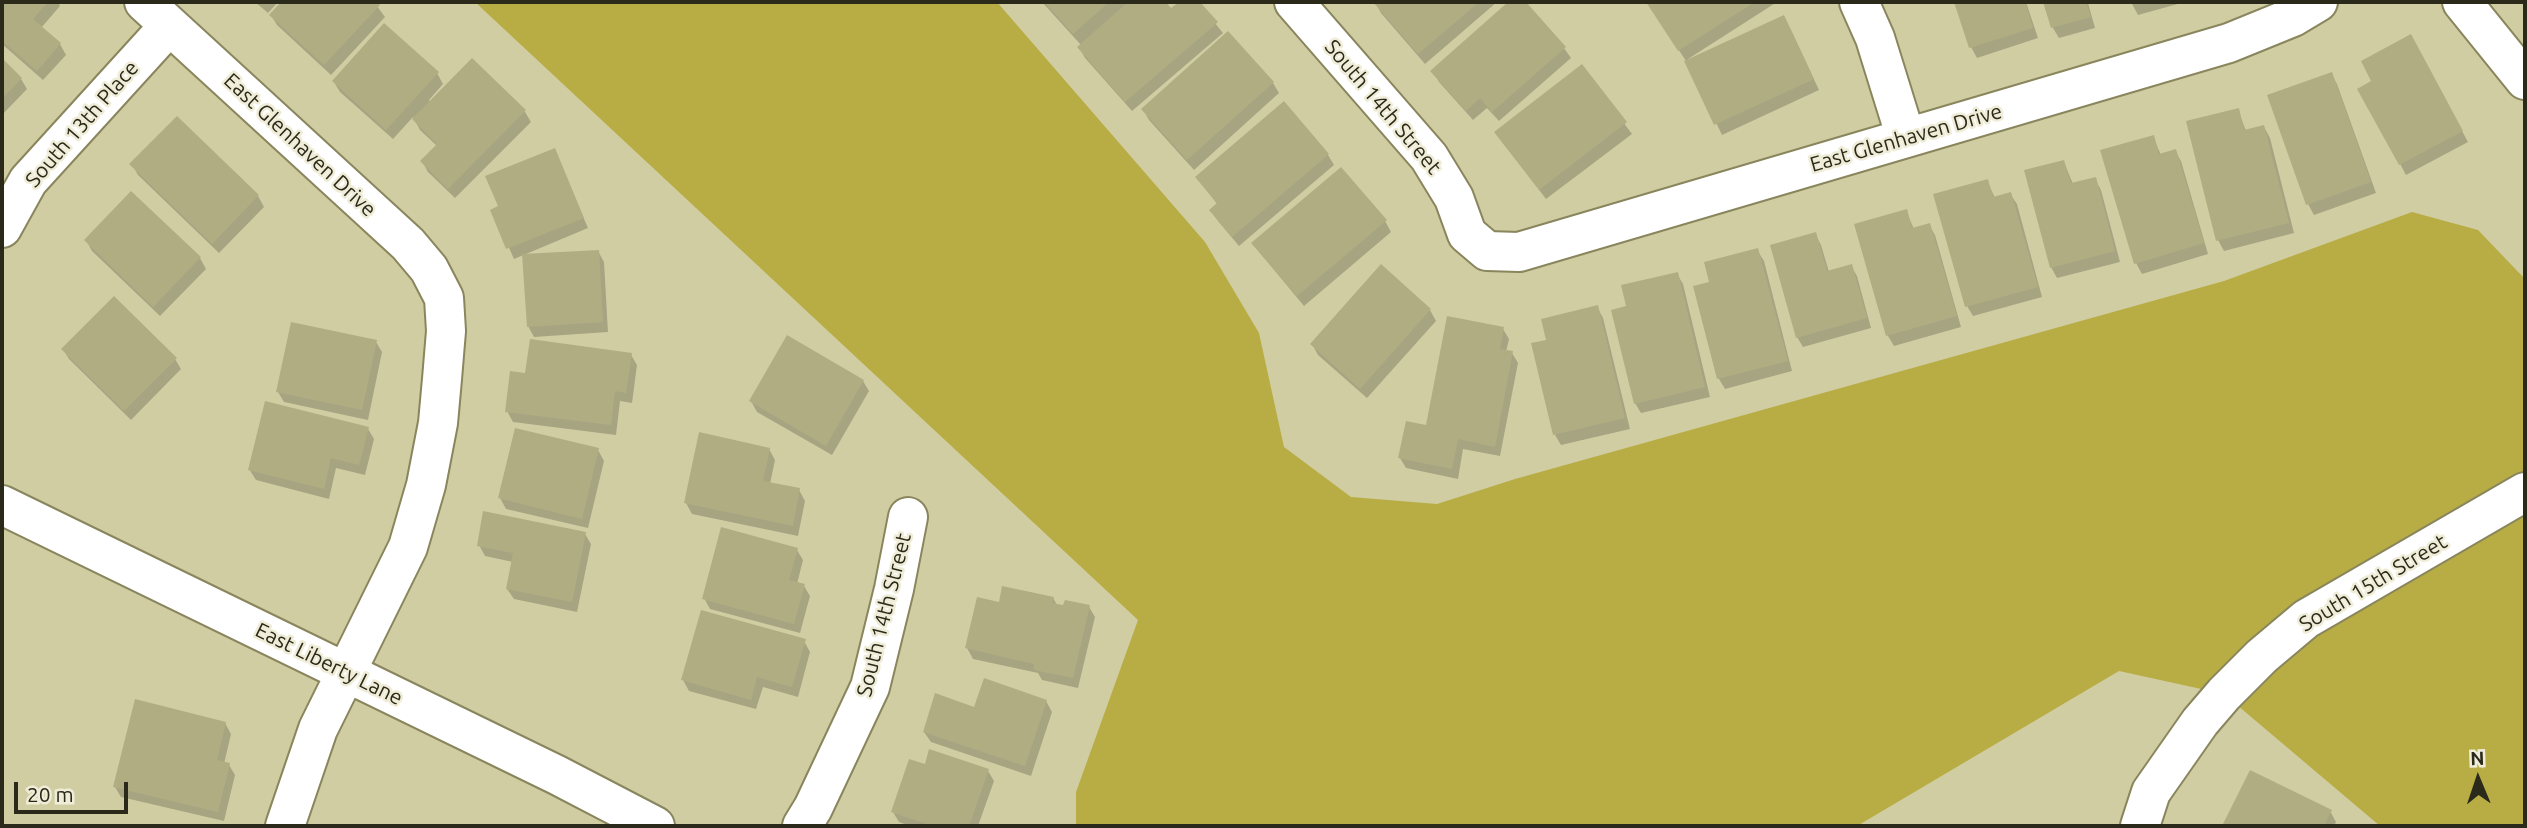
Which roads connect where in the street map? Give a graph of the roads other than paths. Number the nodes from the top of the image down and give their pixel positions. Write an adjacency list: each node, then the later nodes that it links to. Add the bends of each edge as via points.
1 (1294, 2): 9 (street, South 14th Street, via 1429,157 1454,198 1467,234)
2 (1859, 2): 7 (street)
3 (2318, 2): 7 (street, East Glenhaven Drive, via 2229,43)
4 (2462, 2): 6 (street)
5 (157, 14): 8 (street, South 13th Place, via 28,181); 13 (street, East Glenhaven Drive, via 408,244 429,269 444,298 443,379 426,485 408,547)
6 (2525, 80)
7 (1906, 138): 9 (street, East Glenhaven Drive, via 1519,252)
8 (2, 228)
9 (1487, 251)
10 (2525, 492): 17 (street, South 15th Street, via 2306,619 2262,656 2200,722 2151,792)
11 (2, 505): 13 (street, East Liberty Lane)
12 (908, 517): 16 (street, South 14th Street, via 870,687)
13 (348, 672): 14 (street, via 318,729); 15 (street, East Liberty Lane)
14 (285, 826)
15 (655, 826)
16 (802, 826)
17 (2140, 826)

